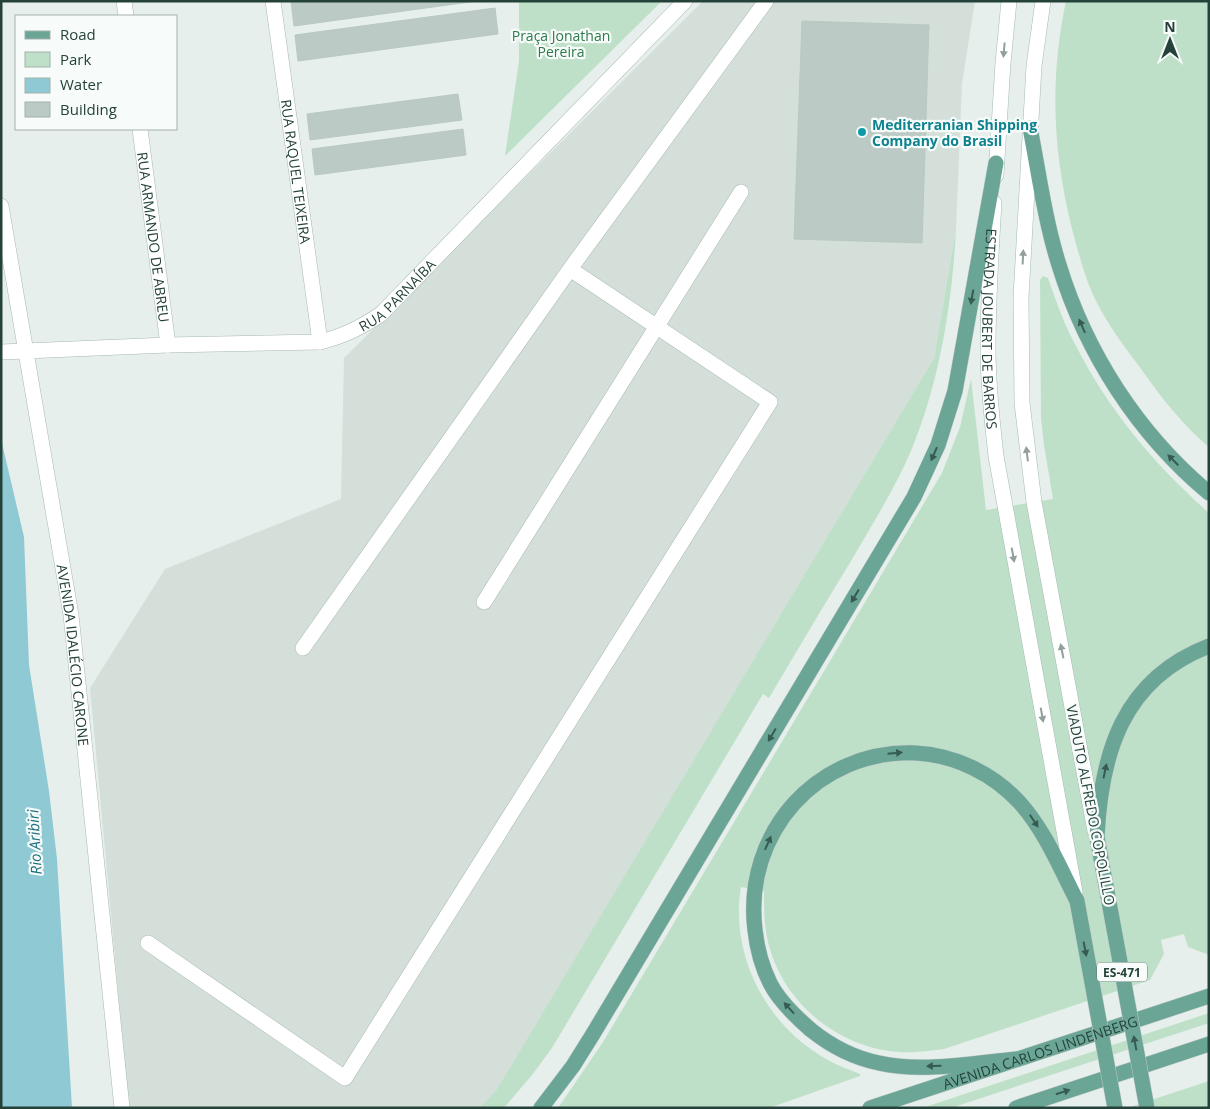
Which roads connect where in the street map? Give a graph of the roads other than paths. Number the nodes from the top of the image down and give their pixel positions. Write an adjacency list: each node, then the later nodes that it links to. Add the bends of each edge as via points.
1 (124, 1): 9 (street)
2 (273, 1): 18 (street, RUA RAQUEL TEIXEIRA)
3 (685, 1): 18 (street, RUA PARNAÍBA, via 381,314 343,336)
4 (766, 1): 10 (street)
5 (774, 1): 10 (street)
6 (778, 1): 10 (street)
7 (1009, 1): 13 (street, ESTRADA JOUBERT DE BARROS, one-way to 13)
8 (1043, 1): 11 (street, ESTRADA JOUBERT DE BARROS)
9 (126, 15)
10 (746, 30): 16 (street)
11 (1030, 128): 22 (main road, one-way to 11, via 1170,457 1145,428 1123,399 1085,334 1058,264); 23 (street, ESTRADA JOUBERT DE BARROS, one-way to 11, via 1022,403 1020,350)
12 (140, 130): 19 (street, RUA ARMANDO DE ABREU)
13 (996, 162): 28 (street, ESTRADA JOUBERT DE BARROS, one-way to 28, via 989,297 990,403 1004,507); 34 (main road, one-way to 34, via 955,391 927,472 593,1034)
14 (741, 192): 17 (street)
15 (1, 206): 20 (street, AVENIDA IDALÉCIO CARONE)
16 (570, 269): 17 (street); 26 (street)
17 (657, 327): 24 (street); 29 (street, via 770,402 345,1078)
18 (320, 342): 19 (street, RUA PARNAÍBA)
19 (168, 345): 20 (street, RUA PARNAÍBA)
20 (26, 351): 21 (street, RUA PARNAÍBA); 33 (street, AVENIDA IDALÉCIO CARONE, via 71,615)
21 (1, 352)
22 (1209, 493)
23 (1034, 502): 27 (street, VIADUTO ALFREDO COPOLILLO, one-way to 23)
24 (484, 602)
25 (1209, 646): 27 (main road, one-way to 25, via 1104,774 1124,716 1163,671)
26 (304, 648)
27 (1096, 837): 38 (main road, VIADUTO ALFREDO COPOLILLO / ES-471, one-way to 27, bridge)
28 (1076, 901): 32 (main road, one-way to 28, via 901,1067 858,1057 838,1048 801,1021 770,983 761,962 753,916 763,855 770,838 802,794 849,764 903,752 940,756 974,768 1006,789 1031,816); 37 (main road, ES-471, one-way to 37, bridge)
29 (148, 943)
30 (1209, 994): 32 (main road, AVENIDA CARLOS LINDENBERG)
31 (1206, 1046): 36 (main road, one-way to 31)
32 (1017, 1059): 35 (main road, AVENIDA CARLOS LINDENBERG)
33 (122, 1108)
34 (541, 1108)
35 (870, 1108)
36 (1016, 1108)
37 (1115, 1108)
38 (1147, 1108)

